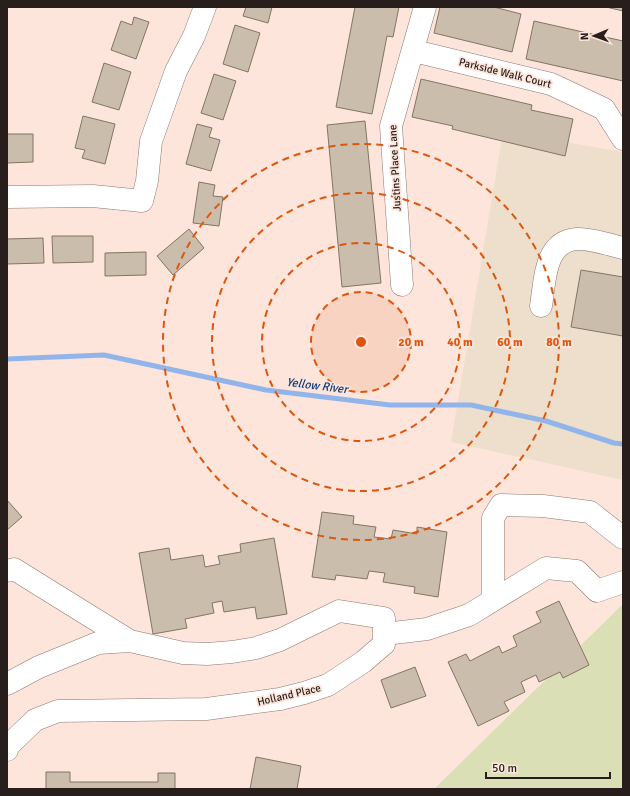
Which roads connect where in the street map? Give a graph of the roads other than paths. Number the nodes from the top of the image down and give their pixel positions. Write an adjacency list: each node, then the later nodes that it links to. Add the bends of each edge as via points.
1 (206, 7): 5 (street, via 176,71 151,141 147,181 142,200 93,196)
2 (425, 7): 3 (street, Justins Place Lane)
3 (414, 51): 4 (street, Parkside Walk Court, via 552,84 604,109); 7 (street, Justins Place Lane, via 391,126)
4 (623, 139)
5 (7, 197)
6 (623, 248): 8 (street, via 578,239 565,241 557,246 550,257)
7 (402, 285)
8 (541, 306)
9 (623, 538): 12 (street, via 590,512 543,506 501,505 493,518)
10 (7, 571): 14 (street, via 14,569)
11 (623, 582): 12 (street, via 597,591 577,571 546,568)
12 (494, 599): 13 (street, via 469,615 427,630)
13 (384, 634): 14 (street, via 384,618 339,611 280,640 232,652 182,653); 16 (street, Holland Place, via 384,644 328,686 280,699 225,707 58,711 35,720)
14 (130, 641): 15 (street, via 98,643 39,667)
15 (7, 684)
16 (7, 750)

